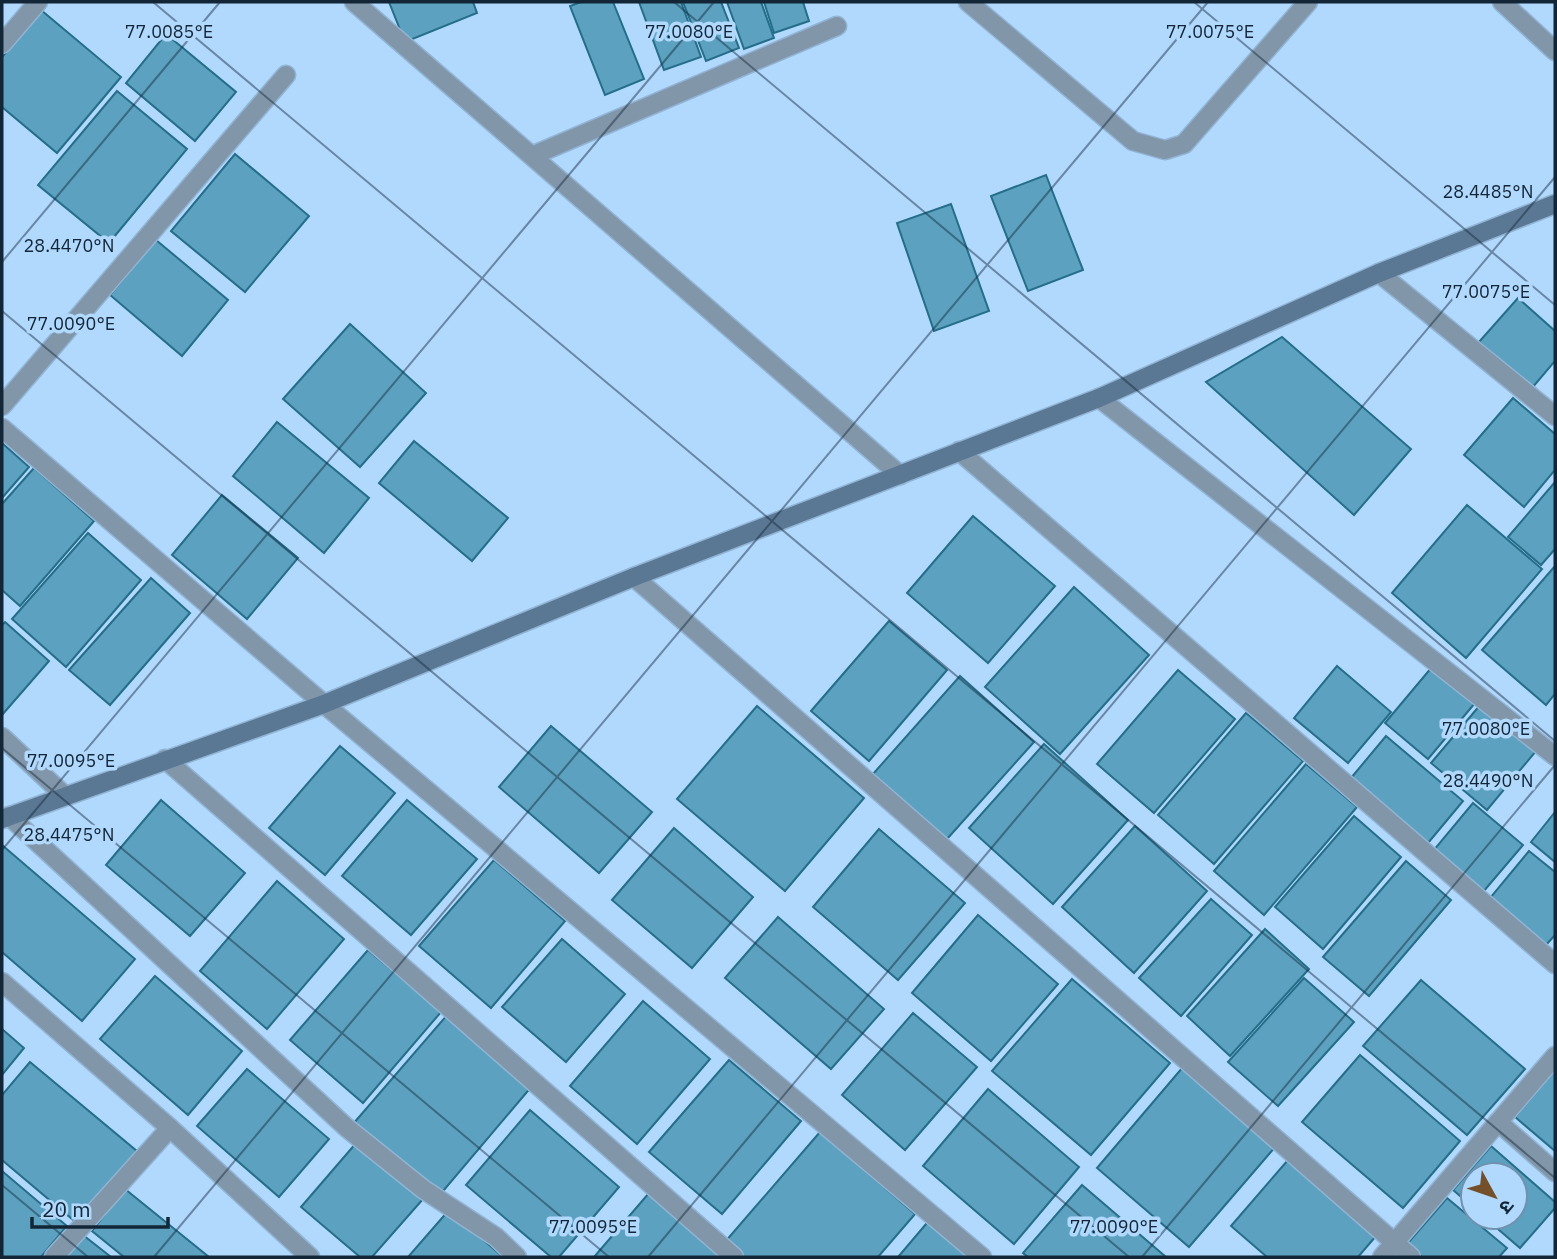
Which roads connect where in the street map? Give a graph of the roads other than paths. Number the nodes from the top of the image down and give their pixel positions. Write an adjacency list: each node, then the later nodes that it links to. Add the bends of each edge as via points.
1 (38, 2): 7 (street)
2 (354, 2): 10 (street)
3 (968, 2): 4 (street, via 1133,141 1165,150 1184,144)
4 (1308, 2)
5 (1502, 2): 8 (street)
6 (837, 26): 10 (street)
7 (2, 44)
8 (1555, 51)
9 (286, 75): 14 (street)
10 (534, 155): 18 (street)
11 (1555, 204): 12 (street)
12 (1379, 273): 13 (street); 15 (street)
13 (1099, 398): 17 (street); 22 (street)
14 (2, 405)
15 (1555, 416)
16 (2, 428): 20 (street)
17 (959, 451): 18 (street); 26 (street)
18 (900, 475): 19 (street)
19 (634, 577): 20 (street); 32 (street)
20 (324, 704): 23 (street); 37 (street)
21 (2, 737): 24 (street)
22 (1555, 756)
23 (165, 759): 24 (street); 36 (street)
24 (64, 795): 25 (street)
25 (5, 817): 35 (street, via 347,1128)
26 (1555, 964)
27 (2, 982): 30 (street)
28 (1555, 1056): 29 (street)
29 (1498, 1122): 31 (street); 32 (street)
30 (170, 1128): 33 (street); 34 (street)
31 (1555, 1172)
32 (1394, 1242): 38 (street); 39 (street)
33 (54, 1257)
34 (310, 1257)
35 (517, 1257)
36 (734, 1257)
37 (982, 1257)
38 (1382, 1257)
39 (1411, 1257)

